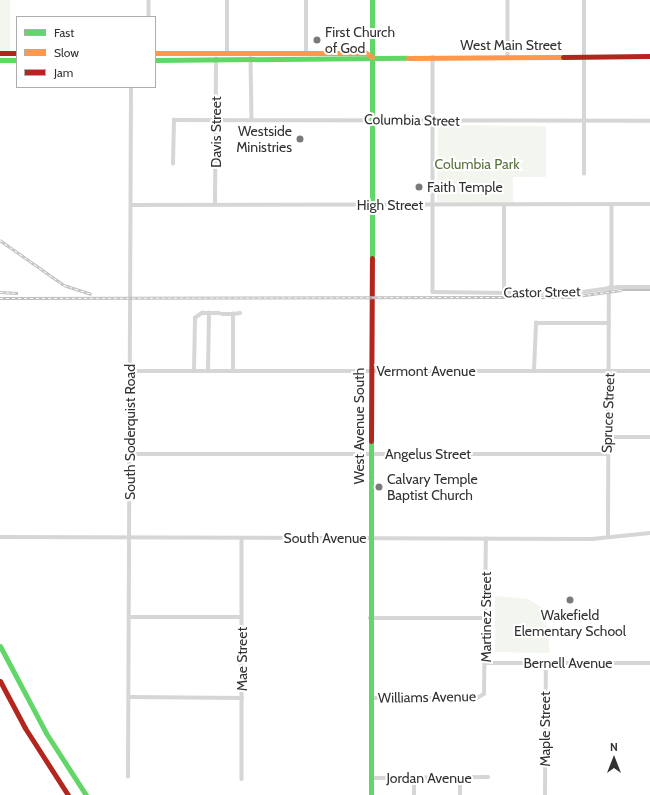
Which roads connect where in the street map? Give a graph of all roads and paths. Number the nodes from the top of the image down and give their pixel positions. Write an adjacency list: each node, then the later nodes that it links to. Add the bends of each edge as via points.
1 (149, 0): 7 (street)
2 (227, 0): 8 (street)
3 (306, 0): 13 (street)
4 (372, 0): 14 (main road, West Avenue South)
5 (508, 0): 15 (street)
6 (584, 0): 16 (street)
7 (149, 16)
8 (227, 52): 11 (main road, West Main Street); 12 (main road, West Main Street)
9 (0, 53): 10 (main road)
10 (16, 53)
11 (156, 53)
12 (251, 53): 13 (main road, West Main Street); 20 (street)
13 (306, 53): 14 (main road, West Main Street, via 366,53)
14 (372, 56): 18 (main road, West Main Street); 20 (main road, West Main Street, via 365,60); 27 (main road, West Avenue South)
15 (508, 56): 16 (main road, West Main Street); 18 (main road, West Main Street)
16 (584, 56): 17 (main road, West Main Street); 29 (street)
17 (650, 56)
18 (433, 57): 28 (street)
19 (216, 59): 20 (main road, West Main Street); 23 (main road, West Main Street); 25 (street, Davis Street)
20 (251, 59): 26 (street)
21 (0, 60): 22 (main road)
22 (16, 60)
23 (156, 60)
24 (131, 88): 34 (street, South Soderquist Road)
25 (216, 120): 26 (street, Columbia Street); 31 (street, Columbia Street, via 174,120); 35 (street, Davis Street)
26 (252, 120): 27 (street, Columbia Street)
27 (372, 121): 28 (street, Columbia Street); 36 (main road, West Avenue South)
28 (433, 121): 29 (street, Columbia Street); 37 (street)
29 (584, 121): 30 (street, Columbia Street); 32 (street)
30 (650, 121)
31 (173, 164)
32 (584, 174)
33 (650, 204): 39 (street, High Street)
34 (131, 205): 35 (street, High Street); 47 (street, South Soderquist Road)
35 (215, 205): 36 (street, High Street)
36 (371, 205): 37 (street, High Street); 51 (main road, West Avenue South)
37 (433, 205): 38 (street, High Street); 42 (street, Castor Street, via 433,292)
38 (504, 205): 39 (street, High Street); 42 (street)
39 (612, 205): 41 (street, Spruce Street)
40 (650, 287): 41 (street, Castor Street)
41 (611, 288): 42 (street, Castor Street, via 571,293); 46 (street, Spruce Street)
42 (504, 293)
43 (209, 313): 45 (street); 48 (street, via 200,314 195,319); 49 (street)
44 (240, 313): 45 (street)
45 (234, 314): 50 (street)
46 (609, 322): 52 (street, via 535,324); 53 (street, Spruce Street)
47 (130, 371): 48 (street, Vermont Avenue); 57 (street, South Soderquist Road)
48 (194, 371): 49 (street, Vermont Avenue)
49 (208, 371): 50 (street, Vermont Avenue)
50 (233, 371): 51 (street, Vermont Avenue)
51 (371, 371): 52 (street, Vermont Avenue); 58 (main road, West Avenue South)
52 (534, 371): 53 (street, Vermont Avenue)
53 (609, 371): 54 (street, Vermont Avenue); 55 (street, Spruce Street)
54 (650, 371)
55 (609, 436): 56 (street); 59 (street, Spruce Street)
56 (650, 437)
57 (130, 454): 58 (street, Angelus Street); 63 (street, South Soderquist Road)
58 (371, 454): 59 (street, Angelus Street); 65 (main road, West Avenue South)
59 (606, 454): 62 (street, Spruce Street)
60 (650, 533): 62 (street, South Avenue)
61 (0, 537): 63 (street, South Avenue)
62 (608, 537): 66 (street, South Avenue)
63 (130, 538): 64 (street, South Avenue); 67 (street, South Soderquist Road)
64 (242, 538): 65 (street, South Avenue); 68 (street, Mae Street)
65 (371, 538): 66 (street, South Avenue); 69 (main road, West Avenue South)
66 (486, 539): 70 (street, Martinez Street)
67 (129, 617): 68 (street); 77 (street, South Soderquist Road)
68 (241, 617): 78 (street, Mae Street)
69 (370, 618): 70 (street); 79 (main road, West Avenue South)
70 (486, 618): 72 (street, Martinez Street)
71 (0, 646): 87 (main road, via 46,734)
72 (486, 663): 73 (street, Bernell Avenue); 76 (street, Martinez Street, via 486,689)
73 (546, 663): 74 (street, Bernell Avenue); 91 (street, Maple Street)
74 (650, 663)
75 (0, 681): 86 (main road, via 35,745)
76 (483, 695): 79 (street, Williams Avenue, via 477,698)
77 (128, 698): 78 (street); 80 (street, South Soderquist Road)
78 (242, 698): 85 (street, Mae Street)
79 (371, 698): 81 (main road, West Avenue South)
80 (128, 777)
81 (371, 778): 82 (street, Jordan Avenue); 88 (main road, West Avenue South)
82 (414, 778): 83 (street, Jordan Avenue); 89 (street)
83 (460, 778): 84 (street, Jordan Avenue); 90 (street)
84 (488, 778)
85 (242, 779)
86 (68, 795)
87 (86, 795)
88 (371, 795)
89 (414, 795)
90 (460, 795)
91 (545, 795)

